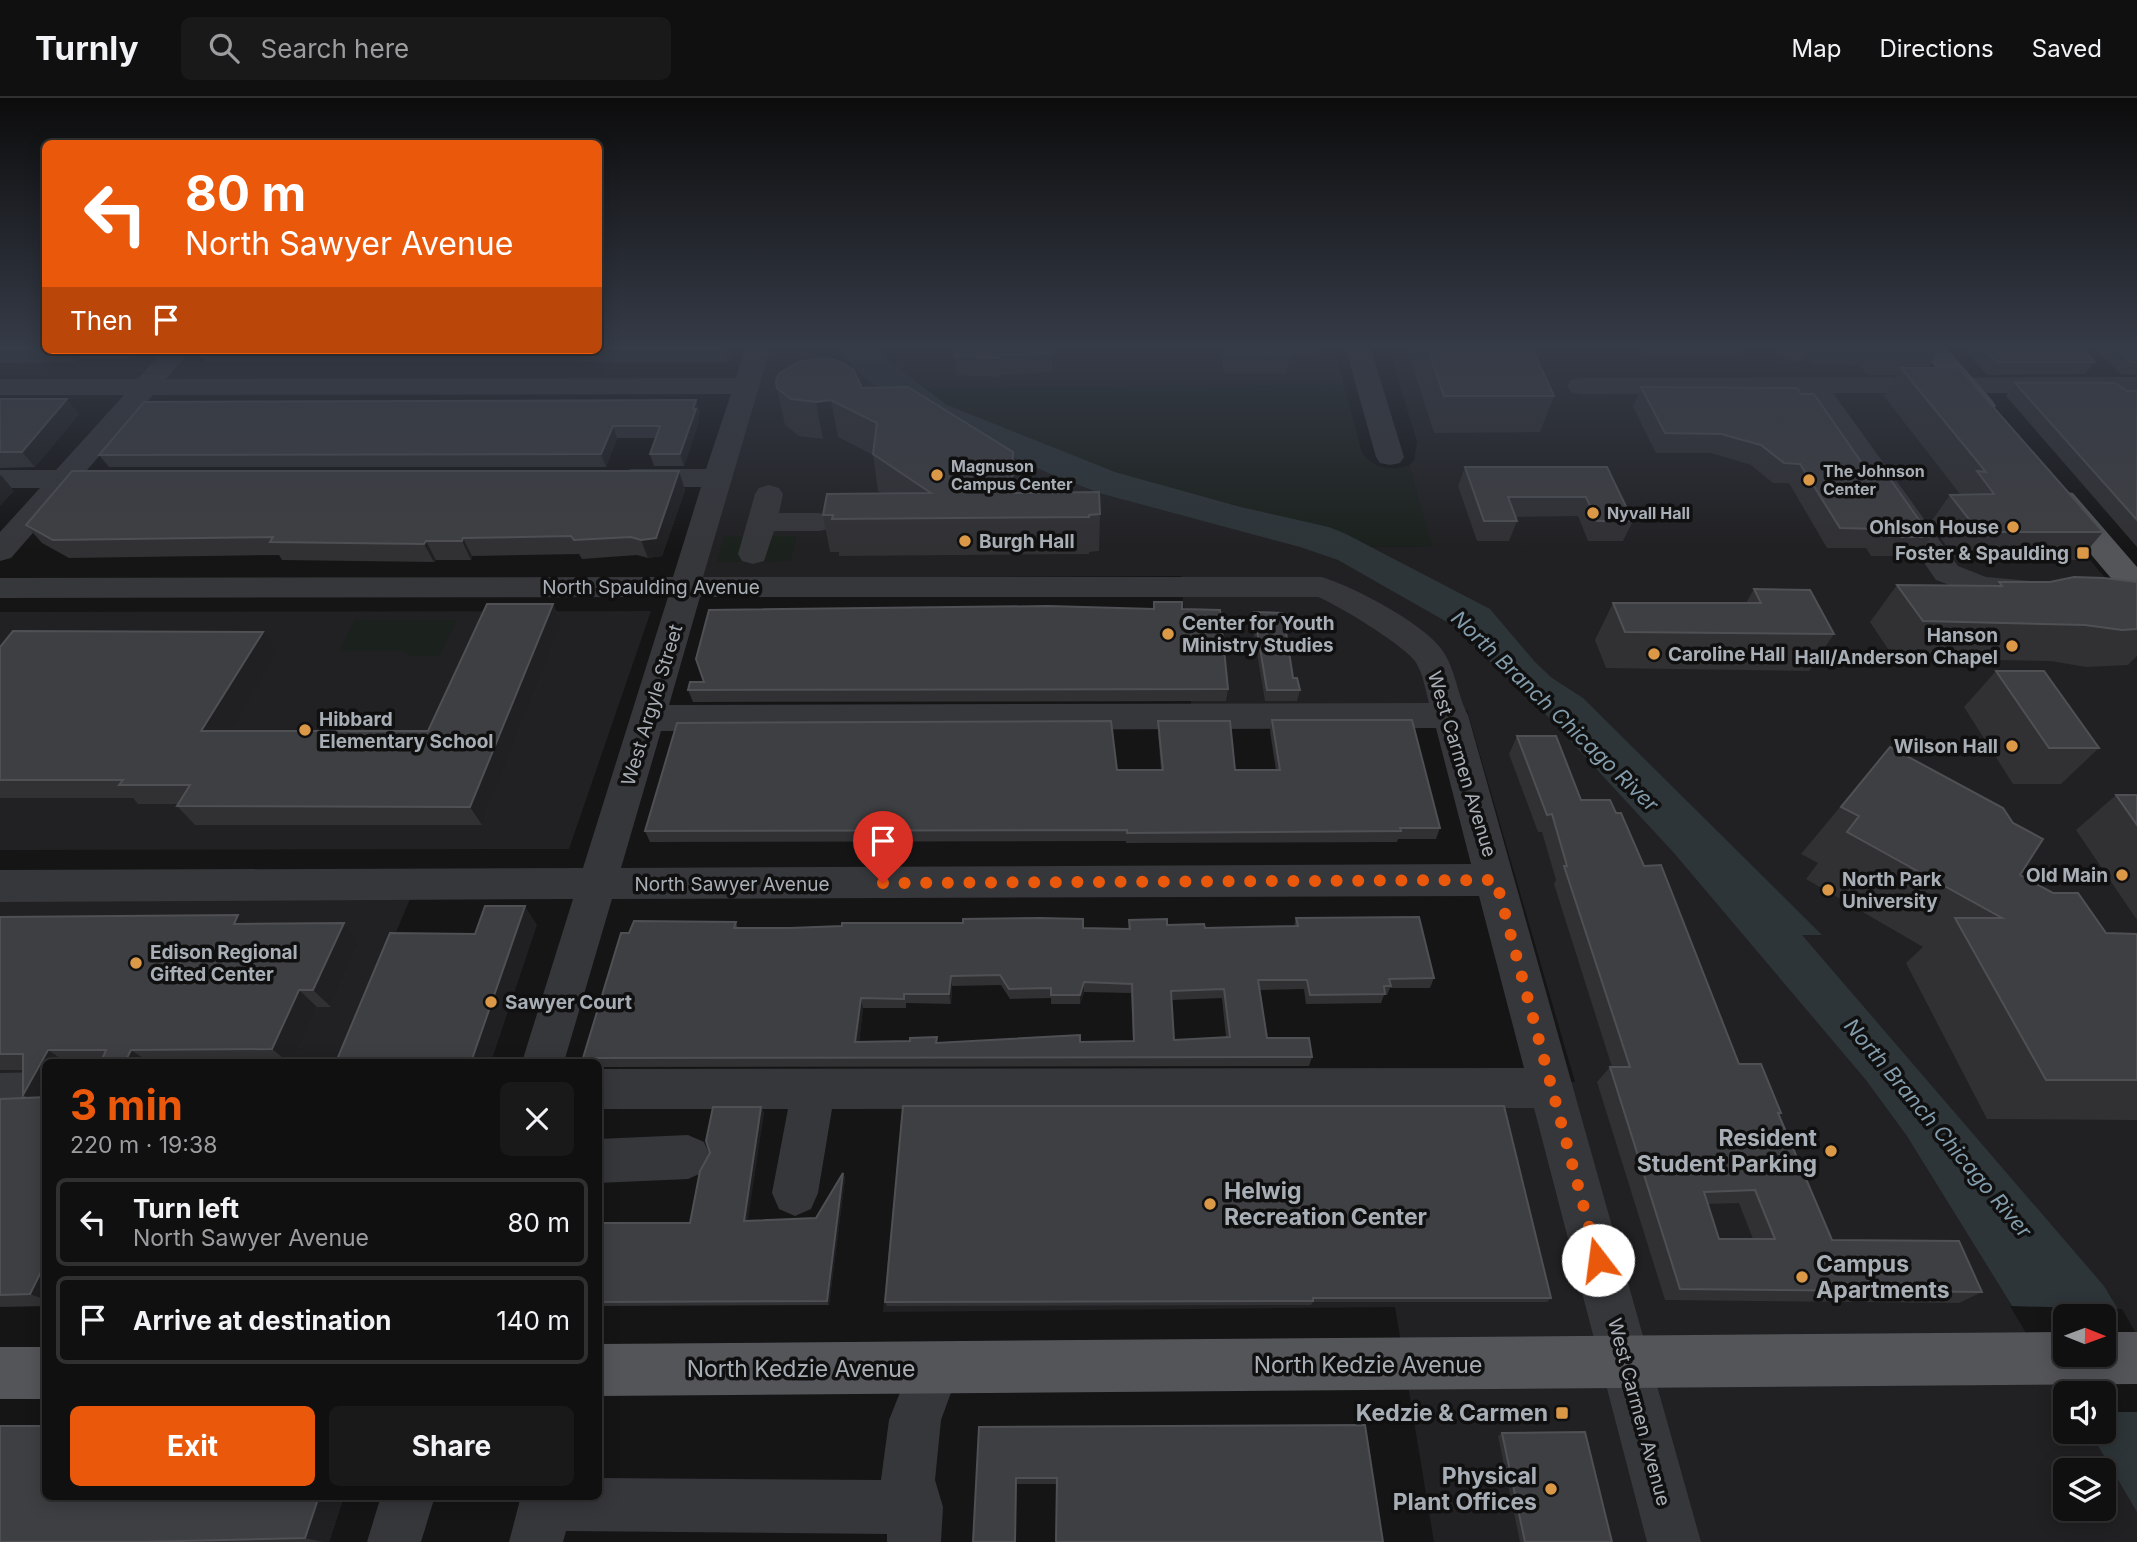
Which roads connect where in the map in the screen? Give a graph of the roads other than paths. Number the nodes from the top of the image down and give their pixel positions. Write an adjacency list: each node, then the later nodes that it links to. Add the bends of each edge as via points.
1 (122, 413): 11 (street)
2 (738, 413): 9 (street, West Argyle Street)
3 (1377, 413): 7 (street)
4 (1834, 413): 23 (street, via 1947,573 1982,587)
5 (1988, 413): 6 (main road)
6 (2003, 431)
7 (1390, 457)
8 (611, 478): 9 (street)
9 (718, 478): 20 (street, West Argyle Street)
10 (0, 479): 11 (street)
11 (64, 479): 12 (street); 17 (street)
12 (137, 479)
13 (2047, 483): 22 (main road)
14 (769, 494): 15 (street)
15 (761, 522): 16 (street); 18 (street)
16 (819, 522)
17 (0, 551)
18 (752, 554)
19 (1302, 586): 20 (street, North Spaulding Avenue); 25 (street, West Carmen Avenue, via 1337,593 1427,653)
20 (686, 587): 21 (street, North Spaulding Avenue); 26 (street, West Argyle Street)
21 (0, 588)
22 (2137, 588): 24 (street)
23 (2062, 589)
24 (2100, 589)
25 (1451, 715): 26 (street); 27 (street, West Carmen Avenue)
26 (648, 718): 28 (street, West Argyle Street)
27 (1496, 880): 28 (street, North Sawyer Avenue); 31 (street, West Carmen Avenue)
28 (597, 884): 29 (street, North Sawyer Avenue); 30 (street, West Argyle Street)
29 (0, 886)
30 (544, 1059)
31 (1552, 1088): 33 (street); 40 (street, West Carmen Avenue)
32 (602, 1089): 33 (street)
33 (813, 1089): 38 (street)
34 (0, 1093): 35 (street)
35 (42, 1093)
36 (688, 1157): 37 (street)
37 (602, 1161)
38 (795, 1194)
39 (2137, 1358): 40 (main road, North Kedzie Avenue)
40 (1626, 1363): 41 (main road, North Kedzie Avenue); 49 (street, West Carmen Avenue)
41 (935, 1368): 42 (main road, North Kedzie Avenue); 46 (street, via 933,1480)
42 (602, 1370)
43 (0, 1373): 44 (main road)
44 (42, 1373)
45 (407, 1500): 47 (street)
46 (915, 1525): 48 (street, via 545,1504)
47 (394, 1542)
48 (536, 1542)
49 (1674, 1542)

